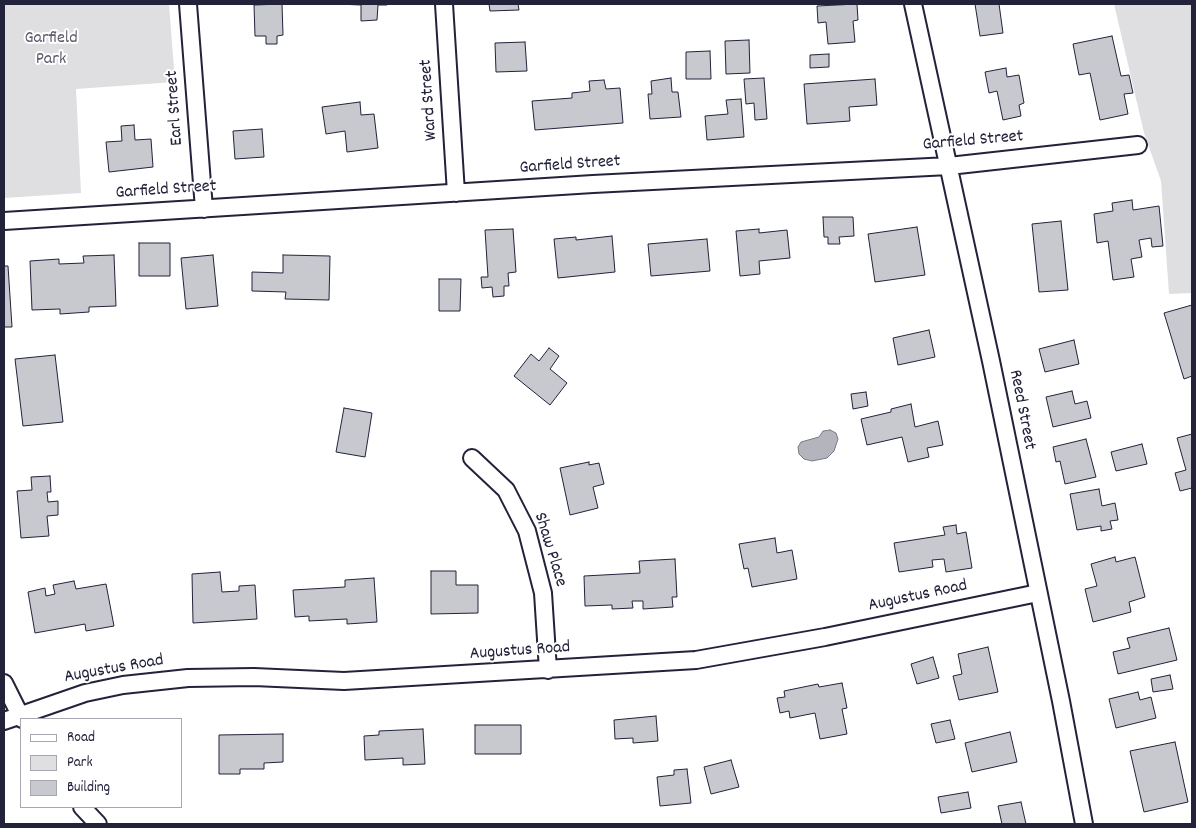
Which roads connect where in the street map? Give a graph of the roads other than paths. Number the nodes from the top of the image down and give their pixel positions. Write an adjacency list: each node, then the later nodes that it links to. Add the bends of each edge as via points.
1 (188, 4): 7 (street, Earl Street)
2 (444, 4): 6 (street, Ward Street)
3 (913, 4): 5 (street, Reed Street)
4 (1138, 145): 5 (street, Garfield Street)
5 (949, 166): 6 (street, Garfield Street); 10 (street, Reed Street)
6 (456, 193): 7 (street, Garfield Street)
7 (204, 209): 8 (street, Garfield Street)
8 (4, 222)
9 (472, 458): 11 (street, Shaw Place, via 506,490 527,531 543,593)
10 (1038, 593): 11 (street, Augustus Road, via 696,660); 17 (street, Reed Street)
11 (548, 670): 13 (street, Augustus Road, via 344,682 254,676 188,678 85,693)
12 (4, 683): 13 (street)
13 (20, 717): 14 (street, Augustus Road)
14 (4, 721)
15 (83, 808): 16 (street)
16 (98, 824)
17 (1084, 824)

